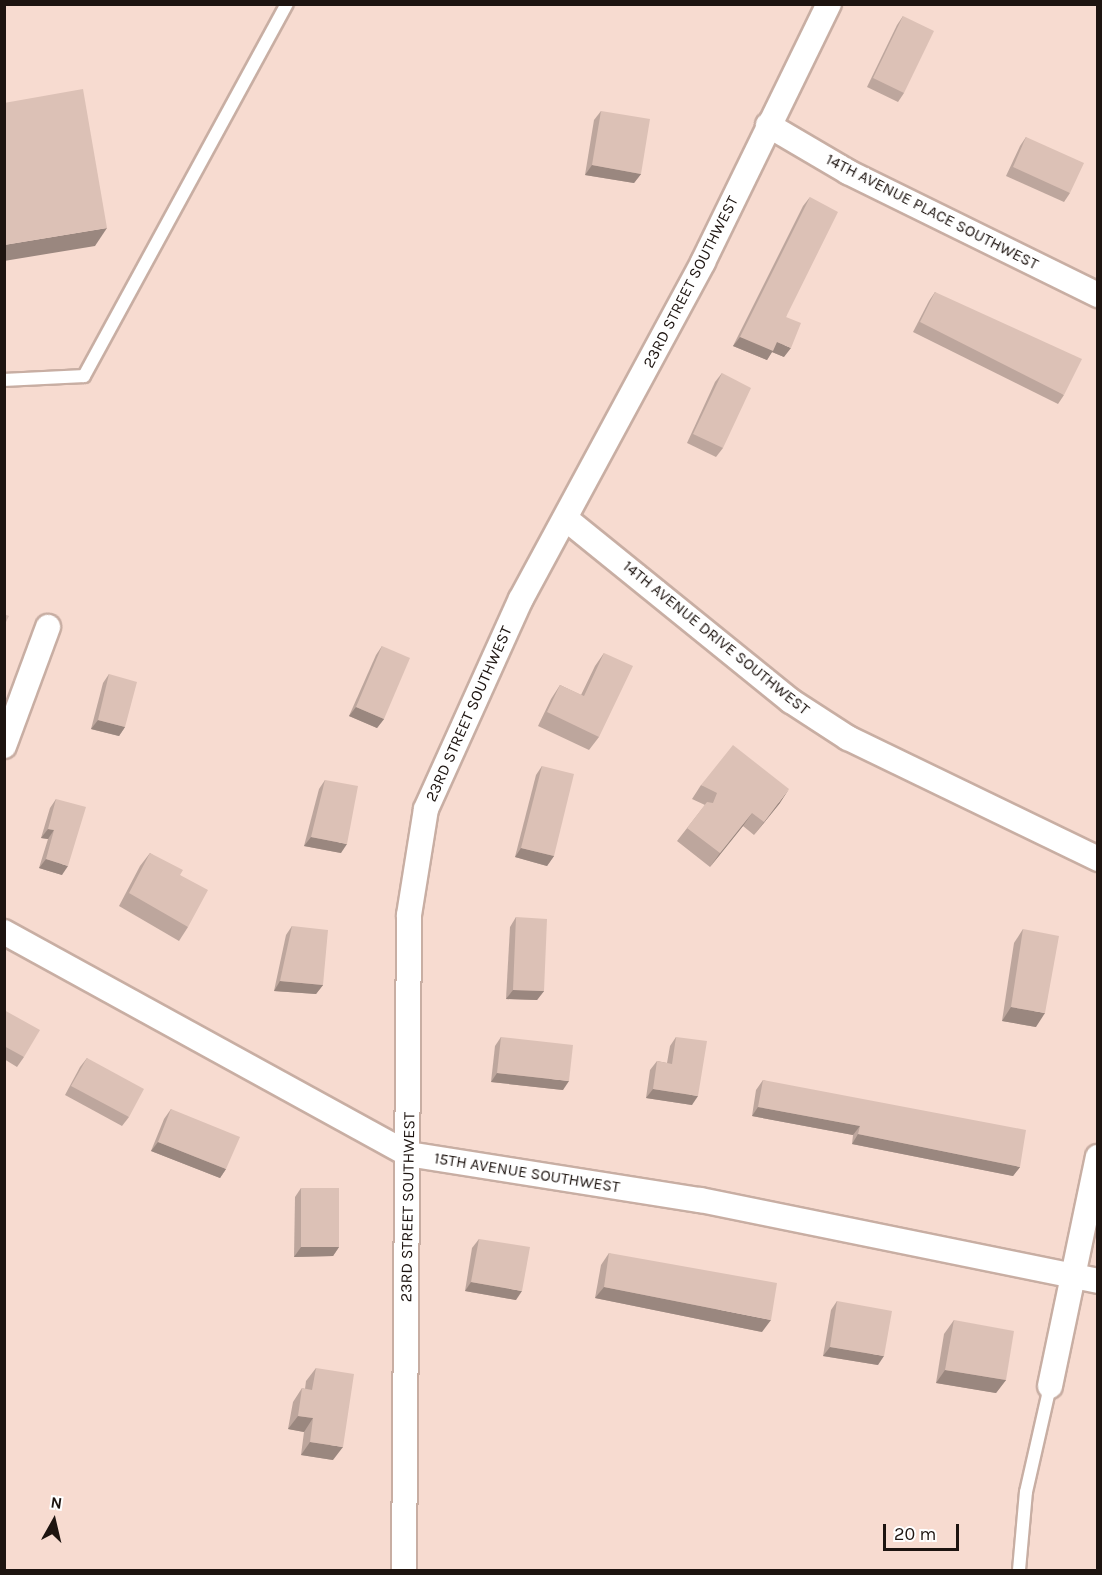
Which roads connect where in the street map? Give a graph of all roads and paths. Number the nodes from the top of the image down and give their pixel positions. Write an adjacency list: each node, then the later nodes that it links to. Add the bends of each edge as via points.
1 (288, 4): 5 (lane, via 84,376)
2 (829, 4): 3 (street, 23RD STREET SOUTHWEST)
3 (768, 125): 4 (street, 14TH AVENUE PLACE SOUTHWEST, via 848,172); 6 (street, 23RD STREET SOUTHWEST, via 703,262)
4 (1098, 295)
5 (4, 380)
6 (566, 519): 9 (street, 14TH AVENUE DRIVE SOUTHWEST, via 791,700 848,738); 11 (street, 23RD STREET SOUTHWEST, via 521,599 443,767 418,839 409,915)
7 (48, 627): 8 (street)
8 (4, 746)
9 (1098, 859)
10 (4, 932): 11 (street, 15TH AVENUE SOUTHWEST)
11 (408, 1154): 13 (street, 15TH AVENUE SOUTHWEST, via 700,1200); 16 (street, 23RD STREET SOUTHWEST)
12 (1098, 1157): 13 (street)
13 (1069, 1275): 14 (street, 15TH AVENUE SOUTHWEST); 15 (street)
14 (1098, 1281)
15 (1050, 1386): 17 (lane, via 1026,1492)
16 (404, 1570)
17 (1019, 1570)

